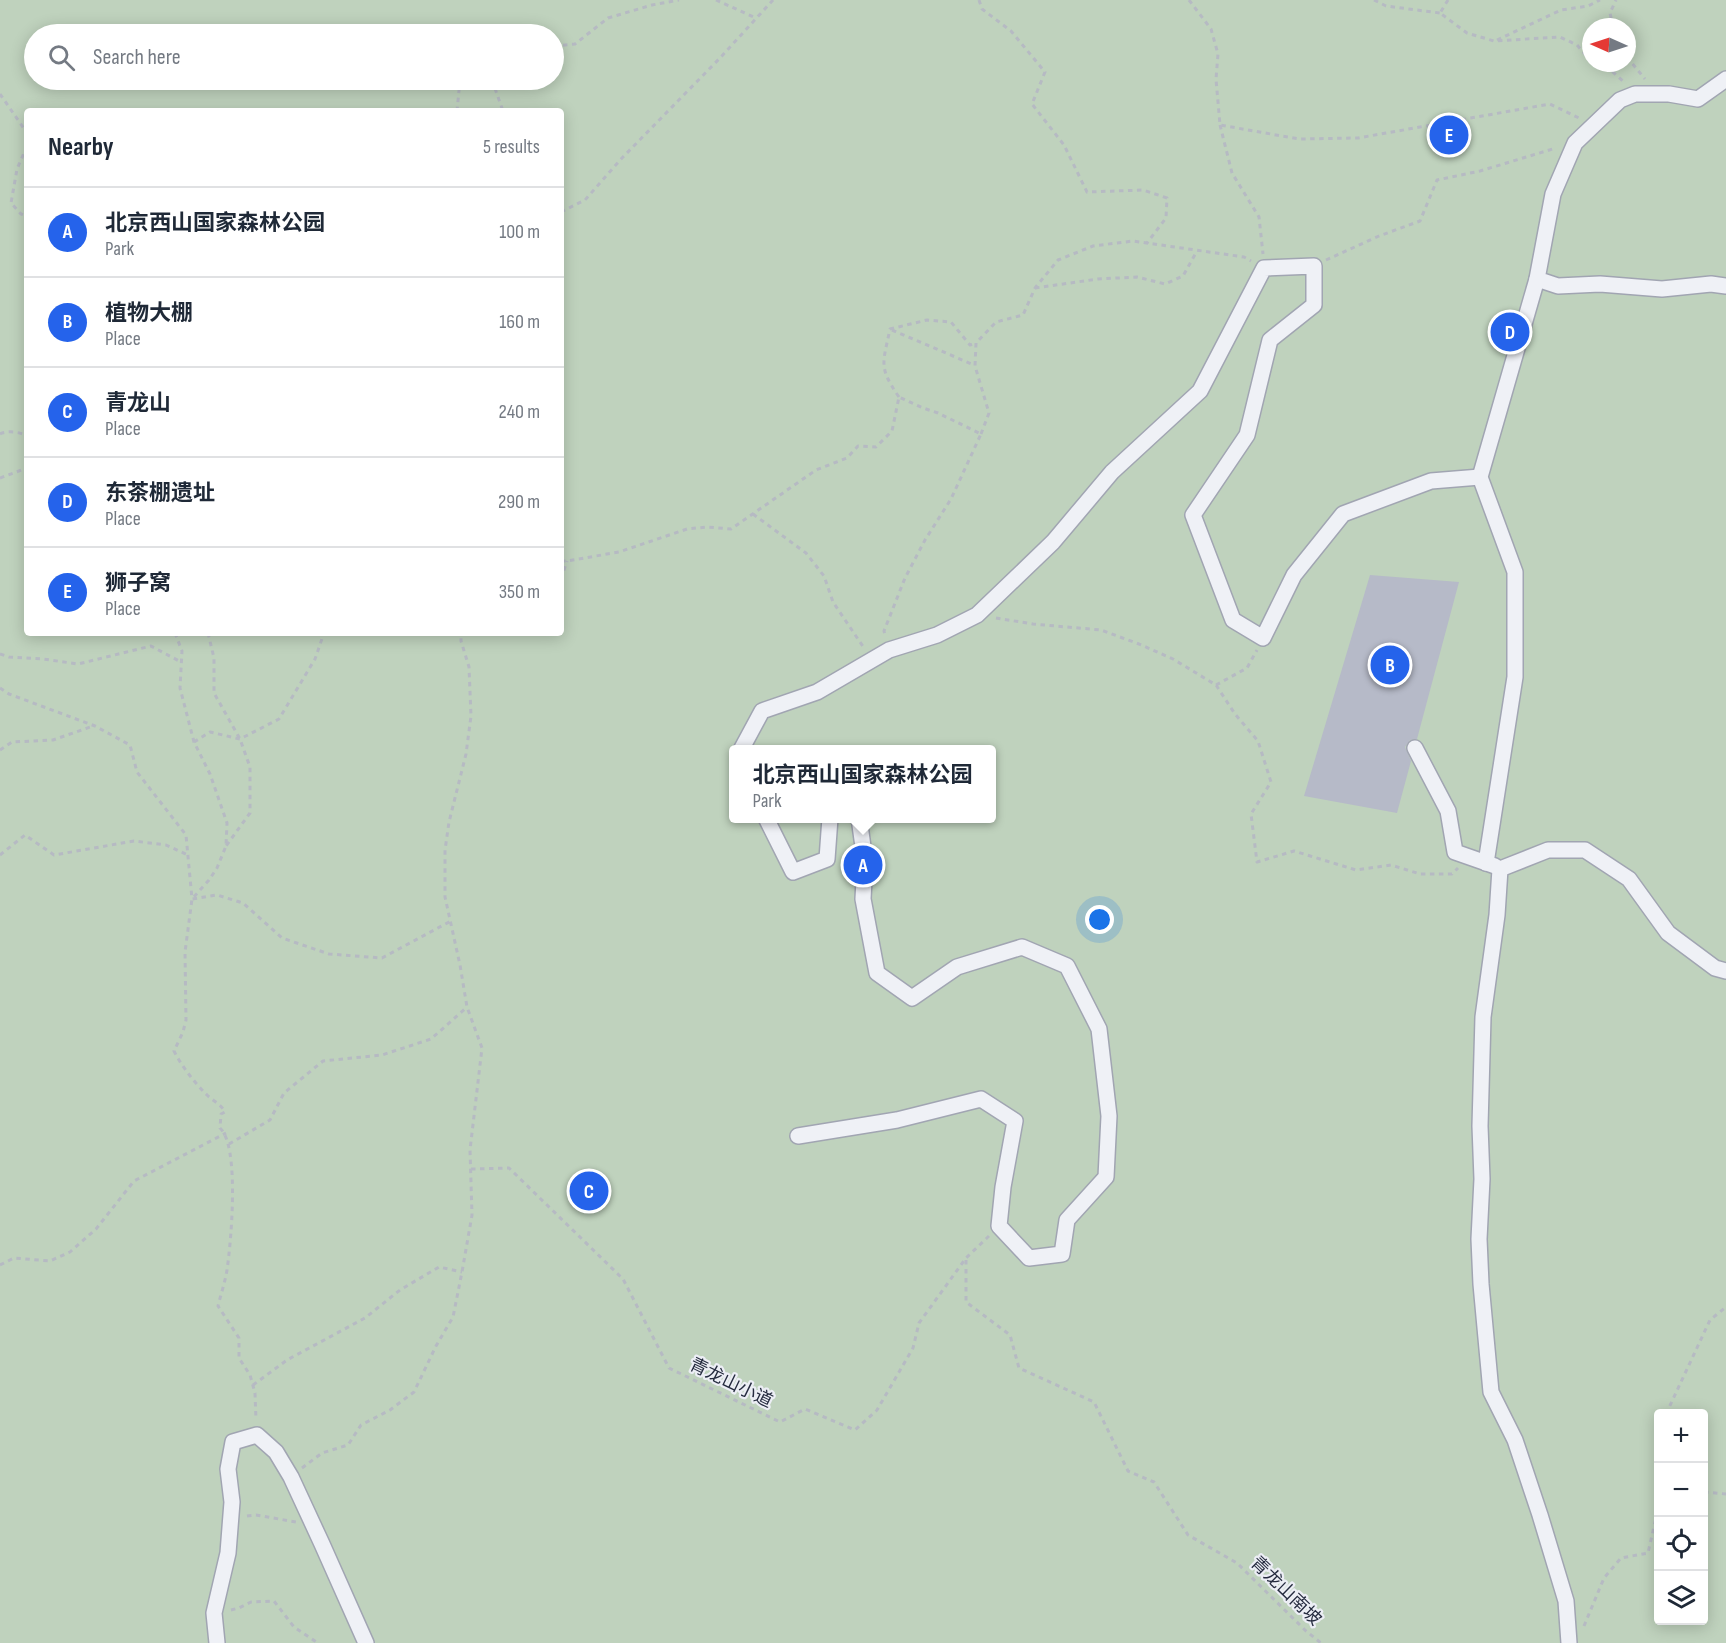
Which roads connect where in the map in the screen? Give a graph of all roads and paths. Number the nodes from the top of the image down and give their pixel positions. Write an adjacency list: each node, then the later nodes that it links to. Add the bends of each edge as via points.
1 (679, 0): 14 (path, via 608,18 575,45)
2 (716, 0): 11 (path)
3 (773, 0): 11 (path)
4 (979, 0): 33 (path, via 982,9 1011,31 1045,72 1032,104 1064,145 1087,192 1143,190 1167,198 1166,218)
5 (1189, 0): 26 (path, via 1211,29 1218,54)
6 (1374, 0): 10 (path, via 1386,6)
7 (1448, 0): 10 (path)
8 (1600, 0): 13 (path, via 1561,10)
9 (1616, 0): 12 (path)
10 (1440, 13): 13 (path, via 1467,33)
11 (756, 18): 31 (path, via 585,200)
12 (1611, 18)
13 (1494, 41): 15 (path, via 1560,38)
14 (564, 46)
15 (1582, 51)
16 (1636, 68): 23 (path)
17 (1613, 72): 22 (path)
18 (1726, 79): 23 (lane, via 1698,99)
19 (459, 90): 24 (path)
20 (496, 90): 25 (path)
21 (0, 94): 28 (path)
22 (1635, 94): 23 (lane); 27 (lane, via 1620,100)
23 (1657, 94)
24 (457, 108)
25 (502, 108)
26 (1220, 125): 27 (path, via 1299,139 1358,138 1550,104); 36 (path, via 1232,173 1258,217)
27 (1594, 125): 29 (lane)
28 (24, 129)
29 (1575, 143): 35 (path, via 1437,180 1420,221); 37 (lane, via 1553,194)
30 (24, 153): 32 (path, via 11,203)
31 (564, 210)
32 (24, 215)
33 (1147, 243): 34 (path); 39 (path, via 1093,246 1058,260)
34 (1197, 251): 36 (path, via 1244,257); 39 (path, via 1183,276 1165,284 1137,277)
35 (1314, 266): 36 (lane); 58 (lane, via 1314,305 1270,340 1247,435 1193,515 1233,620)
36 (1264, 268): 53 (lane, via 1200,391 1112,472 1053,542)
37 (1537, 279): 38 (lane, via 1558,285 1600,284 1662,290); 48 (lane)
38 (1726, 286)
39 (1035, 288): 41 (path, via 1023,315 996,322)
40 (890, 329): 41 (path, via 927,320 951,322 970,345); 42 (path); 43 (path, via 882,365)
41 (976, 343): 42 (path)
42 (975, 366): 46 (path, via 989,413)
43 (899, 397): 46 (path); 50 (path, via 892,431 876,447 858,446 847,458 816,470)
44 (0, 434): 45 (path)
45 (24, 434)
46 (981, 434): 59 (path, via 951,499 905,578 884,631)
47 (24, 469): 49 (path)
48 (1480, 477): 58 (lane, via 1431,481 1343,514 1294,575); 78 (lane, via 1515,572 1515,677)
49 (0, 478)
50 (753, 514): 51 (path, via 731,529 687,529 619,552); 61 (path, via 806,553 824,576 832,602)
51 (567, 561): 52 (path)
52 (564, 570)
53 (977, 615): 59 (lane, via 937,635); 63 (path, via 1101,630 1173,659)
54 (176, 636): 62 (path)
55 (209, 636): 66 (path, via 214,658 214,693)
56 (323, 636): 66 (path, via 315,659 279,719)
57 (461, 636): 80 (path, via 469,667 471,716 445,850 445,897)
58 (1263, 638): 63 (path, via 1247,668)
59 (889, 650): 61 (lane)
60 (0, 654): 62 (path, via 78,664 151,646)
61 (872, 660): 68 (lane, via 817,692 762,711)
62 (181, 662): 67 (path, via 180,688)
63 (1216, 686): 77 (path, via 1258,741 1270,782 1251,814 1257,862 1294,851 1356,870 1391,866 1420,874 1452,874)
64 (0, 688): 65 (path)
65 (95, 726): 70 (path, via 53,740 12,742); 76 (path, via 130,745 137,772 186,835)
66 (240, 739): 67 (path, via 210,732); 74 (path, via 250,767 250,813)
67 (194, 742): 74 (path, via 227,823)
68 (744, 745)
69 (1414, 748): 77 (lane, via 1448,811 1455,852)
70 (0, 750)
71 (768, 823): 72 (lane, via 793,872 827,859)
72 (830, 823)
73 (860, 823): 87 (lane, via 865,861 863,899 877,973 912,998 957,967 1022,947 1067,966 1099,1029 1109,1116 1106,1177 1067,1220 1062,1254 1029,1258)
74 (226, 846): 79 (path, via 217,868)
75 (0, 855): 76 (path, via 25,835 54,855 134,841 166,844)
76 (188, 855): 79 (path)
77 (1468, 857): 78 (lane)
78 (1493, 866): 81 (lane, via 1548,850 1586,850 1629,879 1668,933 1715,968); 102 (lane, via 1497,915 1484,1017 1479,1239 1491,1392 1515,1440)
79 (192, 899): 80 (path, via 217,896 243,903 282,938 329,954 382,958); 83 (path, via 185,952 186,1020 174,1052 207,1095 224,1108 220,1128)
80 (451, 921): 82 (path)
81 (1726, 971)
82 (467, 1007): 85 (path, via 431,1039 382,1055 323,1060 284,1094 270,1120); 86 (path, via 482,1048)
83 (226, 1133): 85 (path); 89 (path, via 134,1181 96,1228 70,1252 50,1261 14,1258)
84 (798, 1136): 87 (lane, via 897,1120 981,1099 1015,1121)
85 (229, 1144): 92 (path, via 233,1189 227,1270 218,1306 239,1338 239,1358)
86 (471, 1169): 88 (path, 青龙山小道, via 509,1168 623,1279 669,1368 780,1422 805,1409 855,1430 877,1410 913,1348 919,1323); 90 (path, via 472,1215)
87 (999, 1226): 88 (path, 青龙山小道)
88 (966, 1258): 106 (path, 青龙山南坡, via 966,1302 1010,1335 1019,1368 1094,1402 1128,1471 1154,1482 1188,1535 1238,1563 1306,1632)
89 (0, 1265)
90 (462, 1272): 92 (path, via 440,1267 400,1290 365,1318 287,1360); 95 (path, via 453,1317 414,1392 361,1425 348,1445 322,1453)
91 (1726, 1307): 93 (path, via 1710,1320)
92 (253, 1386): 94 (path)
93 (1668, 1409)
94 (257, 1436): 95 (lane, via 276,1452); 100 (lane, via 233,1442 228,1469)
95 (291, 1477): 99 (lane)
96 (1708, 1492): 97 (path)
97 (1726, 1494)
98 (1656, 1517): 102 (path, via 1648,1553 1621,1558 1604,1578)
99 (313, 1525): 100 (path, via 256,1515 242,1517); 105 (lane)
100 (230, 1528): 101 (lane)
101 (214, 1613): 103 (lane); 104 (path, via 250,1602 273,1601 294,1627)
102 (1576, 1638)
103 (217, 1643)
104 (318, 1643)
105 (366, 1643)
106 (1322, 1643)

